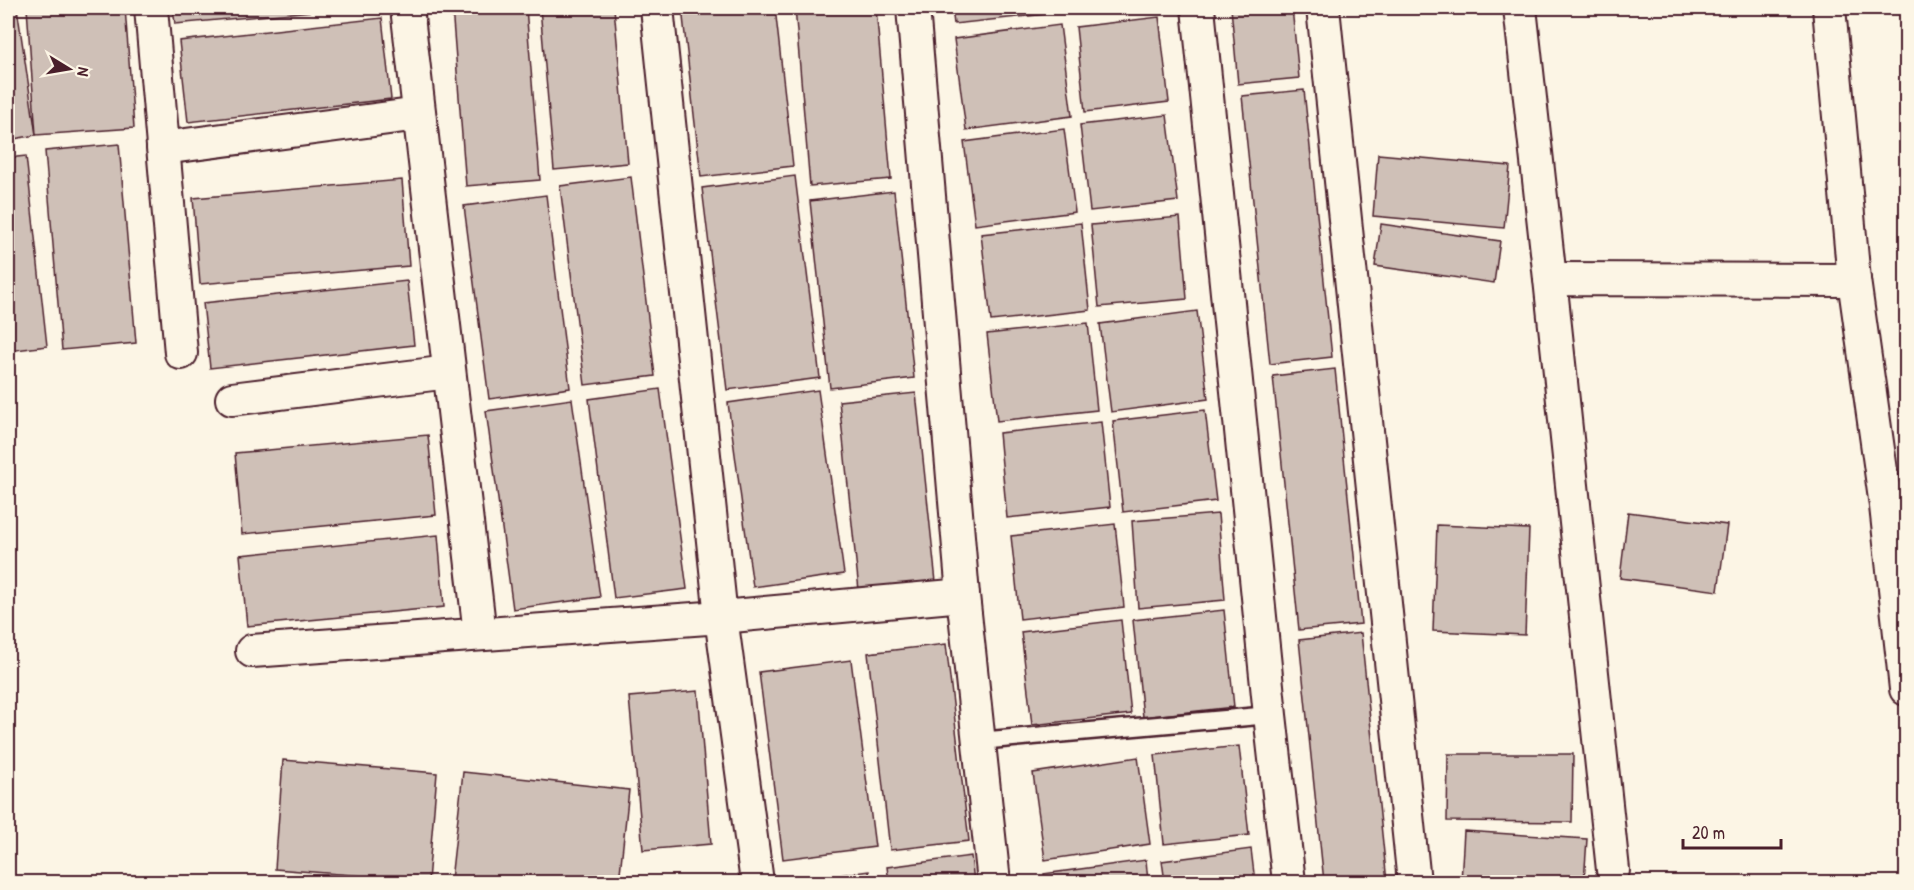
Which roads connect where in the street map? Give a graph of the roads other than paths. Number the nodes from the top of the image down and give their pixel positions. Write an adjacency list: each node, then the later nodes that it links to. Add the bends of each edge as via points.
1 (151, 8): 10 (street)
2 (407, 8): 9 (street)
3 (657, 8): 17 (street)
4 (913, 8): 16 (street)
5 (1198, 8): 21 (street)
6 (1323, 8): 27 (street)
7 (1520, 8): 11 (street)
8 (1828, 8): 12 (street)
9 (420, 114): 10 (street); 14 (street)
10 (163, 148): 13 (street)
11 (1550, 279): 12 (street); 23 (street)
12 (1854, 280): 20 (street, via 1886,506)
13 (181, 352)
14 (449, 372): 15 (street); 18 (street)
15 (232, 399)
16 (963, 595): 17 (street); 22 (street)
17 (721, 617): 18 (street); 24 (street)
18 (480, 634): 19 (street)
19 (252, 651)
20 (1906, 689)
21 (1270, 715): 22 (lane); 26 (street)
22 (980, 741): 25 (street)
23 (1612, 870)
24 (758, 882)
25 (994, 882)
26 (1289, 882)
27 (1414, 882)

